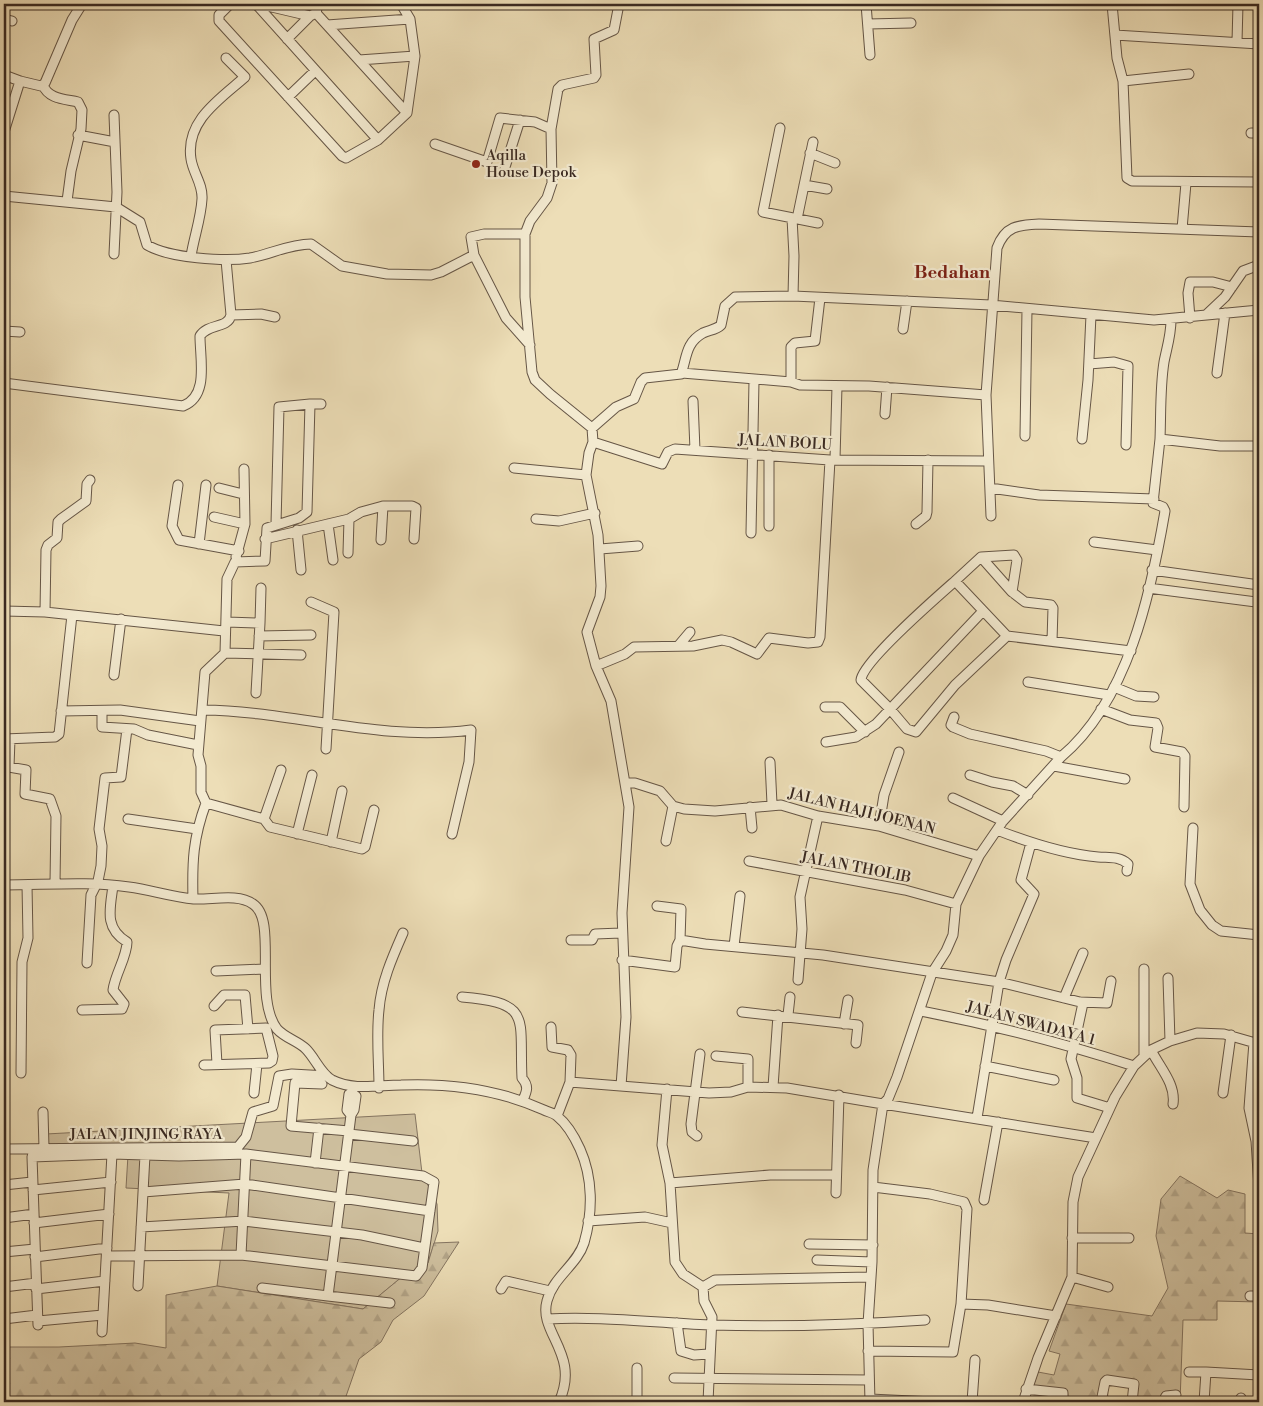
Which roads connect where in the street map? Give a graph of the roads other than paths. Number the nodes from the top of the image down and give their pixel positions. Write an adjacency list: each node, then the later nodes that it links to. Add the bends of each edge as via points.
1 (82, 4): 28 (street)
2 (230, 4): 29 (street, via 219,15 218,21)
3 (257, 4): 9 (street); 16 (street)
4 (401, 4): 11 (street)
5 (619, 4): 34 (street, via 614,30 594,39 596,75 591,80 560,86)
6 (866, 4): 12 (street)
7 (1112, 4): 15 (street)
8 (1238, 4): 17 (street)
9 (278, 6): 10 (street)
10 (314, 11): 14 (street); 16 (street)
11 (410, 19): 14 (street); 20 (street)
12 (868, 24): 13 (street); 19 (street)
13 (911, 24)
14 (327, 25): 22 (street)
15 (1115, 35): 17 (street); 27 (street)
16 (287, 38): 23 (street)
17 (1237, 42): 18 (street)
18 (1259, 44)
19 (870, 55)
20 (416, 56): 22 (street); 30 (street)
21 (226, 58): 60 (street, via 245,77 196,124 190,142 191,161 202,198)
22 (359, 60): 30 (street)
23 (315, 71): 29 (street); 37 (street)
24 (1189, 74): 27 (street)
25 (4, 75): 26 (street)
26 (20, 81): 28 (street); 35 (street)
27 (1122, 81): 47 (street, via 1126,178)
28 (43, 85): 36 (street, via 50,95 81,104)
29 (288, 97): 37 (street, via 342,156 350,156)
30 (407, 113): 37 (street)
31 (114, 115): 38 (street)
32 (520, 120): 34 (street); 41 (street, via 500,118); 43 (street)
33 (780, 128): 53 (street, via 763,212)
34 (551, 129): 57 (street, via 551,188)
35 (4, 132)
36 (78, 135): 38 (street); 51 (street)
37 (378, 140)
38 (115, 142): 52 (street)
39 (813, 142): 42 (street)
40 (435, 144): 41 (street, via 487,162)
41 (492, 149): 43 (street)
42 (810, 153): 44 (street); 48 (street)
43 (510, 154): 45 (street)
44 (834, 163)
45 (505, 168)
46 (1259, 182): 47 (street)
47 (1186, 183): 55 (street)
48 (804, 185): 49 (street); 53 (street)
49 (827, 189)
50 (4, 196): 51 (street)
51 (67, 202): 52 (street)
52 (116, 207): 58 (street); 60 (street, via 140,222 149,246)
53 (794, 219): 54 (street); 64 (street)
54 (818, 223)
55 (1182, 229): 56 (street); 67 (street, via 1017,226 1004,234 997,248)
56 (1259, 232)
57 (525, 234): 59 (street, via 470,237); 80 (street, via 525,297)
58 (114, 254)
59 (474, 255): 61 (street, via 441,272 423,276 347,268 311,244 252,258); 80 (street, via 506,318)
60 (191, 256): 61 (street)
61 (226, 260): 72 (street)
62 (1259, 265): 63 (street, via 1243,271)
63 (1232, 287): 71 (street); 75 (street, via 1213,282 1190,282)
64 (793, 296): 65 (street); 82 (street, via 731,299 725,306 721,325 691,343)
65 (820, 298): 66 (street); 85 (street, via 815,341 795,343 791,347)
66 (907, 301): 67 (street); 77 (street)
67 (991, 305): 68 (street); 89 (street)
68 (1027, 309): 73 (street); 95 (street)
69 (1259, 310): 70 (street)
70 (1225, 313): 71 (street); 83 (street)
71 (1207, 314): 75 (street)
72 (230, 315): 74 (street); 86 (street, via 224,324 207,328 200,336 200,391 193,402 184,406)
73 (1091, 315): 76 (street); 81 (street)
74 (274, 316)
75 (1190, 318): 76 (street)
76 (1171, 320): 97 (street, via 1170,343 1164,361)
77 (903, 329)
78 (4, 331): 79 (street)
79 (20, 332)
80 (530, 346): 94 (street, via 536,380)
81 (1089, 364): 96 (street); 99 (street, via 1114,362 1128,366)
82 (682, 373): 84 (street); 94 (street, via 645,378 640,382 634,399 616,406)
83 (1218, 373)
84 (754, 380): 85 (street); 102 (street)
85 (791, 382): 87 (street)
86 (4, 383)
87 (837, 386): 88 (street); 104 (street)
88 (887, 387): 89 (street); 93 (street)
89 (986, 395): 106 (street)
90 (693, 401): 101 (street)
91 (310, 404): 92 (street); 124 (street, via 309,508 299,518); 124 (street, via 279,407)
92 (321, 404)
93 (885, 414)
94 (592, 428): 98 (street)
95 (1025, 436)
96 (1082, 439)
97 (1160, 439): 100 (street, via 1220,446); 116 (street)
98 (594, 442): 101 (street, JALAN BOLU, via 658,464 664,463 670,450); 109 (street)
99 (1126, 445)
100 (1259, 446)
101 (695, 450): 102 (street, JALAN BOLU)
102 (752, 454): 103 (street, JALAN BOLU); 129 (street)
103 (769, 455): 104 (street, JALAN BOLU); 127 (street)
104 (832, 459): 105 (street, JALAN BOLU); 164 (street, via 820,640 808,643 769,638 757,654 727,641)
105 (928, 460): 106 (street, JALAN BOLU); 126 (street, via 927,512)
106 (987, 461): 114 (street)
107 (514, 468): 109 (street)
108 (244, 469): 115 (street)
109 (586, 476): 118 (street)
110 (90, 480): 154 (street, via 86,486 86,501 61,518 57,538 46,550)
111 (206, 484): 134 (street)
112 (178, 485): 134 (street, via 172,526 179,540)
113 (219, 488): 115 (street)
114 (990, 488): 116 (street, via 1039,495); 119 (street)
115 (243, 494): 123 (street)
116 (1154, 499): 137 (street, via 1154,504 1163,507 1164,511)
117 (383, 506): 121 (street); 131 (street, via 415,506); 132 (street)
118 (594, 513): 122 (street, via 559,521); 136 (street)
119 (991, 516)
120 (214, 517): 123 (street)
121 (349, 519): 125 (street); 139 (street)
122 (536, 519)
123 (245, 524): 138 (street)
124 (276, 524): 130 (street, via 267,528)
125 (328, 524): 128 (street); 141 (street)
126 (916, 524)
127 (769, 526)
128 (297, 530): 130 (street); 143 (street)
129 (751, 533)
130 (265, 539): 142 (street, via 265,561)
131 (414, 539)
132 (381, 540)
133 (1094, 542): 137 (street)
134 (199, 544): 138 (street)
135 (638, 546): 136 (street)
136 (600, 549): 169 (street, via 600,597 587,632)
137 (1158, 550): 144 (street)
138 (239, 551): 142 (street)
139 (348, 553)
140 (981, 557): 145 (street); 149 (street); 149 (street, via 1016,557)
141 (333, 560)
142 (235, 562): 158 (street, via 227,578)
143 (301, 570)
144 (1152, 570): 146 (street); 148 (street)
145 (955, 581): 152 (street); 176 (street, via 904,627 861,676 862,683)
146 (1259, 585)
147 (262, 588): 157 (street)
148 (1148, 588): 151 (street); 165 (street)
149 (1012, 592): 163 (street, via 1022,601 1051,605)
150 (311, 602): 183 (street, via 334,612)
151 (1256, 602)
152 (983, 611): 162 (street); 176 (street)
153 (4, 612): 154 (street)
154 (45, 612): 155 (street)
155 (72, 615): 156 (street); 179 (street)
156 (121, 619): 158 (street); 170 (street)
157 (260, 623): 158 (street); 160 (street)
158 (226, 626): 167 (street)
159 (690, 632): 164 (street)
160 (259, 636): 161 (street); 166 (street)
161 (311, 636)
162 (1007, 636): 163 (street); 176 (street, via 956,685 916,732 907,729)
163 (1052, 640): 165 (street)
164 (679, 646): 169 (street, via 634,647)
165 (1131, 651): 172 (street)
166 (259, 652): 167 (street); 168 (street); 173 (street)
167 (225, 653): 178 (street, via 205,672)
168 (301, 655)
169 (596, 666): 198 (street, via 611,701)
170 (114, 675)
171 (1028, 682): 172 (street)
172 (1111, 691): 174 (street); 177 (street)
173 (256, 693)
174 (1154, 697)
175 (824, 707): 185 (street, via 840,707)
176 (890, 709): 185 (street)
177 (1101, 709): 191 (street, via 1072,748); 206 (street, via 1130,720 1156,723 1155,746 1182,752 1185,756)
178 (203, 710): 182 (street); 183 (street, via 232,710)
179 (61, 711): 180 (street); 186 (street, via 58,736)
180 (102, 711): 182 (street, via 120,710); 184 (street, via 102,728)
181 (954, 717): 191 (street, via 951,725 970,734)
182 (200, 721): 188 (street)
183 (326, 724): 189 (street); 218 (street, via 408,733 470,730 469,762)
184 (127, 729): 188 (street); 227 (street, via 121,776 105,778 99,829 101,866)
185 (865, 732): 187 (street, via 841,741)
186 (7, 739): 226 (street, via 9,767 26,770 25,794 50,799 54,806)
187 (826, 742)
188 (198, 746): 202 (street, via 201,792)
189 (326, 749)
190 (899, 752): 212 (street, via 884,795)
191 (1061, 757): 193 (street)
192 (770, 762): 203 (street)
193 (1054, 766): 197 (street); 200 (street)
194 (281, 770): 210 (street)
195 (312, 775): 217 (street)
196 (970, 775): 200 (street, via 1014,786)
197 (1125, 779)
198 (626, 784): 204 (street, via 635,783 660,791); 236 (street, via 629,820)
199 (342, 791): 220 (street)
200 (1028, 795): 211 (street)
201 (953, 798): 211 (street)
202 (206, 803): 210 (street); 215 (street)
203 (772, 804): 205 (street, JALAN HAJI JOENAN); 208 (street, JALAN HAJI JOENAN)
204 (673, 806): 205 (street, JALAN HAJI JOENAN, via 705,811); 219 (street)
205 (750, 807): 213 (street)
206 (1184, 807)
207 (374, 810): 220 (street, via 362,850)
208 (818, 816): 212 (street, JALAN HAJI JOENAN); 224 (street)
209 (128, 819): 215 (street)
210 (264, 819): 217 (street, via 270,827)
211 (1003, 821): 216 (street)
212 (879, 826): 222 (street, JALAN HAJI JOENAN)
213 (752, 828)
214 (1193, 828): 237 (street, via 1190,884 1200,910 1221,931)
215 (196, 829): 232 (street, via 192,862)
216 (997, 830): 221 (street); 222 (street)
217 (297, 834): 220 (street)
218 (452, 834)
219 (666, 841)
220 (331, 842)
221 (1031, 843): 225 (street, via 1076,855 1117,858 1128,864); 252 (street, via 1021,880 1034,894)
222 (979, 856): 233 (street)
223 (749, 861): 224 (street, JALAN THOLIB)
224 (804, 870): 233 (street, JALAN THOLIB, via 905,890); 241 (street)
225 (1127, 871)
226 (55, 884): 227 (street); 229 (street)
227 (97, 884): 230 (street); 244 (street, via 91,895)
228 (4, 885): 229 (street)
229 (27, 885): 283 (street, via 28,938 22,962)
230 (113, 886): 232 (street); 259 (street, via 111,926 116,936 127,942 113,990 124,1004 122,1010)
231 (740, 896): 240 (street)
232 (193, 899): 245 (street, via 246,900 258,908 265,925)
233 (956, 904): 248 (street, via 953,934)
234 (657, 906): 239 (street, via 681,909)
235 (402, 933): 290 (street, via 380,998)
236 (622, 933): 238 (street, via 596,934 592,940); 243 (street)
237 (1259, 935)
238 (571, 940)
239 (680, 940): 240 (street); 243 (street, via 675,967)
240 (734, 946): 241 (street)
241 (798, 952): 248 (street); 250 (street)
242 (1083, 953): 255 (street)
243 (622, 960): 287 (street, via 626,1017)
244 (87, 963)
245 (264, 969): 247 (street); 268 (street, via 266,996)
246 (1144, 969): 275 (street)
247 (216, 971)
248 (932, 973): 252 (street); 260 (street)
249 (1168, 978): 271 (street)
250 (798, 980)
251 (1111, 981): 257 (street, via 1107,1003)
252 (999, 982): 255 (street); 265 (street)
253 (462, 997): 297 (street, via 487,998 515,1010 519,1020 522,1078 527,1090)
254 (790, 997): 262 (street)
255 (1064, 998): 257 (street)
256 (848, 1000): 264 (street)
257 (1083, 1003): 274 (street)
258 (214, 1006): 267 (street, via 224,995 245,995)
259 (82, 1010)
260 (921, 1010): 265 (street, JALAN SWADAYA 1); 298 (street, via 888,1099)
261 (742, 1012): 263 (street)
262 (788, 1015): 263 (street); 264 (street)
263 (778, 1016): 289 (street)
264 (844, 1024): 272 (street, via 858,1025)
265 (992, 1024): 274 (street, JALAN SWADAYA 1); 281 (street)
266 (551, 1027): 286 (street, via 552,1048 568,1050 571,1055)
267 (248, 1029): 270 (street, via 266,1028); 278 (street, via 215,1030)
268 (277, 1029): 270 (street); 284 (street, via 307,1050)
269 (1231, 1035): 271 (street, via 1206,1032); 273 (street); 295 (street)
270 (268, 1036): 279 (street, via 272,1061)
271 (1170, 1041): 275 (street)
272 (856, 1043)
273 (1257, 1043): 324 (street, via 1249,1108 1256,1141)
274 (1074, 1046): 282 (street, JALAN SWADAYA 1); 300 (street, via 1071,1064 1077,1078 1077,1098)
275 (1148, 1052): 282 (street); 299 (street, via 1169,1081)
276 (700, 1054): 293 (street)
277 (716, 1056): 288 (street, via 748,1059)
278 (217, 1064): 279 (street); 280 (street)
279 (257, 1064): 294 (street)
280 (204, 1065)
281 (985, 1066): 285 (street); 303 (street)
282 (1134, 1066): 300 (street)
283 (21, 1072)
284 (324, 1080): 291 (street); 305 (street, via 295,1083 291,1126); 311 (street, JALAN JINJING RAYA, via 292,1074 279,1076 273,1106 253,1112 242,1146)
285 (1054, 1080)
286 (570, 1082): 287 (street); 302 (street)
287 (621, 1086): 292 (street)
288 (748, 1087): 289 (street); 293 (street, via 730,1092)
289 (773, 1087): 296 (street)
290 (379, 1088): 291 (street); 297 (street, via 448,1086)
291 (353, 1089): 306 (street, via 347,1110 351,1115)
292 (667, 1089): 293 (street); 319 (street, via 662,1145)
293 (696, 1092): 307 (street, via 691,1124 692,1132)
294 (254, 1093)
295 (1224, 1093)
296 (839, 1096): 298 (street); 317 (street)
297 (523, 1100): 302 (street)
298 (883, 1104): 303 (street); 323 (street, via 878,1122)
299 (1173, 1104)
300 (1110, 1108): 308 (street)
301 (43, 1112): 311 (street)
302 (557, 1116): 333 (street, via 576,1140 587,1166 591,1191)
303 (977, 1118): 304 (street)
304 (998, 1122): 308 (street); 328 (street)
305 (319, 1128): 306 (street); 315 (street)
306 (349, 1132): 309 (street); 316 (street)
307 (697, 1136)
308 (1096, 1138): 338 (street, via 1075,1190)
309 (412, 1141)
310 (4, 1149): 311 (street, JALAN JINJING RAYA)
311 (37, 1152): 312 (street); 322 (street)
312 (112, 1154): 314 (street); 318 (street)
313 (246, 1154): 314 (street); 315 (street); 320 (street)
314 (145, 1155): 325 (street)
315 (315, 1163): 316 (street)
316 (344, 1166): 327 (street); 329 (street, via 432,1178 435,1184)
317 (835, 1175): 319 (street, via 770,1175); 326 (street)
318 (111, 1182): 322 (street); 330 (street)
319 (670, 1183): 335 (street)
320 (245, 1184): 325 (street); 327 (street); 334 (street)
321 (4, 1185): 322 (street)
322 (33, 1186): 332 (street)
323 (873, 1187): 341 (street); 364 (street, via 964,1202)
324 (1259, 1188)
325 (143, 1192): 336 (street)
326 (836, 1193)
327 (340, 1197): 329 (street); 337 (street)
328 (984, 1200)
329 (430, 1210): 342 (street)
330 (109, 1214): 332 (street); 344 (street)
331 (4, 1218): 332 (street)
332 (34, 1219): 345 (street)
333 (588, 1220): 335 (street, via 645,1217); 361 (street, via 584,1244)
334 (244, 1221): 336 (street); 337 (street); 347 (street)
335 (672, 1223): 357 (street, via 675,1262 683,1274)
336 (141, 1227): 346 (street)
337 (336, 1234): 342 (street, via 362,1235); 350 (street)
338 (1072, 1238): 339 (street); 352 (street)
339 (1128, 1238)
340 (809, 1244): 341 (street)
341 (873, 1245): 349 (street)
342 (424, 1248): 350 (street, via 422,1268 416,1276)
343 (4, 1252): 345 (street)
344 (107, 1252): 345 (street); 346 (street); 353 (street)
345 (35, 1253): 354 (street)
346 (138, 1255): 347 (street); 355 (street)
347 (241, 1255): 350 (street)
348 (817, 1260): 349 (street)
349 (872, 1262): 351 (street)
350 (331, 1266): 362 (street)
351 (870, 1277): 357 (street, via 715,1280); 372 (street)
352 (1072, 1277): 358 (street); 366 (street)
353 (105, 1281): 354 (street); 365 (street)
354 (36, 1286): 356 (street); 370 (street)
355 (138, 1286)
356 (4, 1287)
357 (703, 1287): 373 (street, via 704,1301 712,1317)
358 (1108, 1287)
359 (262, 1288): 362 (street)
360 (501, 1289): 361 (street, via 506,1281)
361 (550, 1291): 368 (street)
362 (328, 1296): 363 (street)
363 (390, 1304)
364 (961, 1304): 366 (street); 375 (street, via 953,1352)
365 (103, 1315): 370 (street); 374 (street)
366 (1056, 1316): 385 (street)
367 (4, 1319): 370 (street)
368 (547, 1319): 371 (street, via 582,1317); 389 (street, via 565,1362 565,1383)
369 (925, 1320): 372 (street)
370 (38, 1321)
371 (677, 1323): 373 (street); 376 (street, via 681,1351 694,1355)
372 (868, 1324): 373 (street); 375 (street)
373 (711, 1325): 376 (street)
374 (102, 1332)
375 (868, 1351): 384 (street)
376 (709, 1354): 383 (street)
377 (975, 1360): 393 (street)
378 (637, 1368): 390 (street)
379 (1189, 1372): 380 (street)
380 (1206, 1372): 381 (street); 399 (street)
381 (1259, 1375)
382 (674, 1378): 383 (street)
383 (708, 1378): 384 (street); 391 (street)
384 (869, 1380): 387 (street)
385 (1026, 1390): 394 (street); 395 (street, via 1063,1393)
386 (1176, 1396): 398 (street, via 1166,1396)
387 (870, 1401): 388 (street)
388 (903, 1401): 392 (street)
389 (559, 1402)
390 (637, 1402)
391 (708, 1402)
392 (933, 1402)
393 (972, 1402)
394 (1023, 1402)
395 (1063, 1402)
396 (1101, 1402): 397 (street, via 1107,1380 1134,1384)
397 (1132, 1402)
398 (1163, 1402)
399 (1204, 1402)

